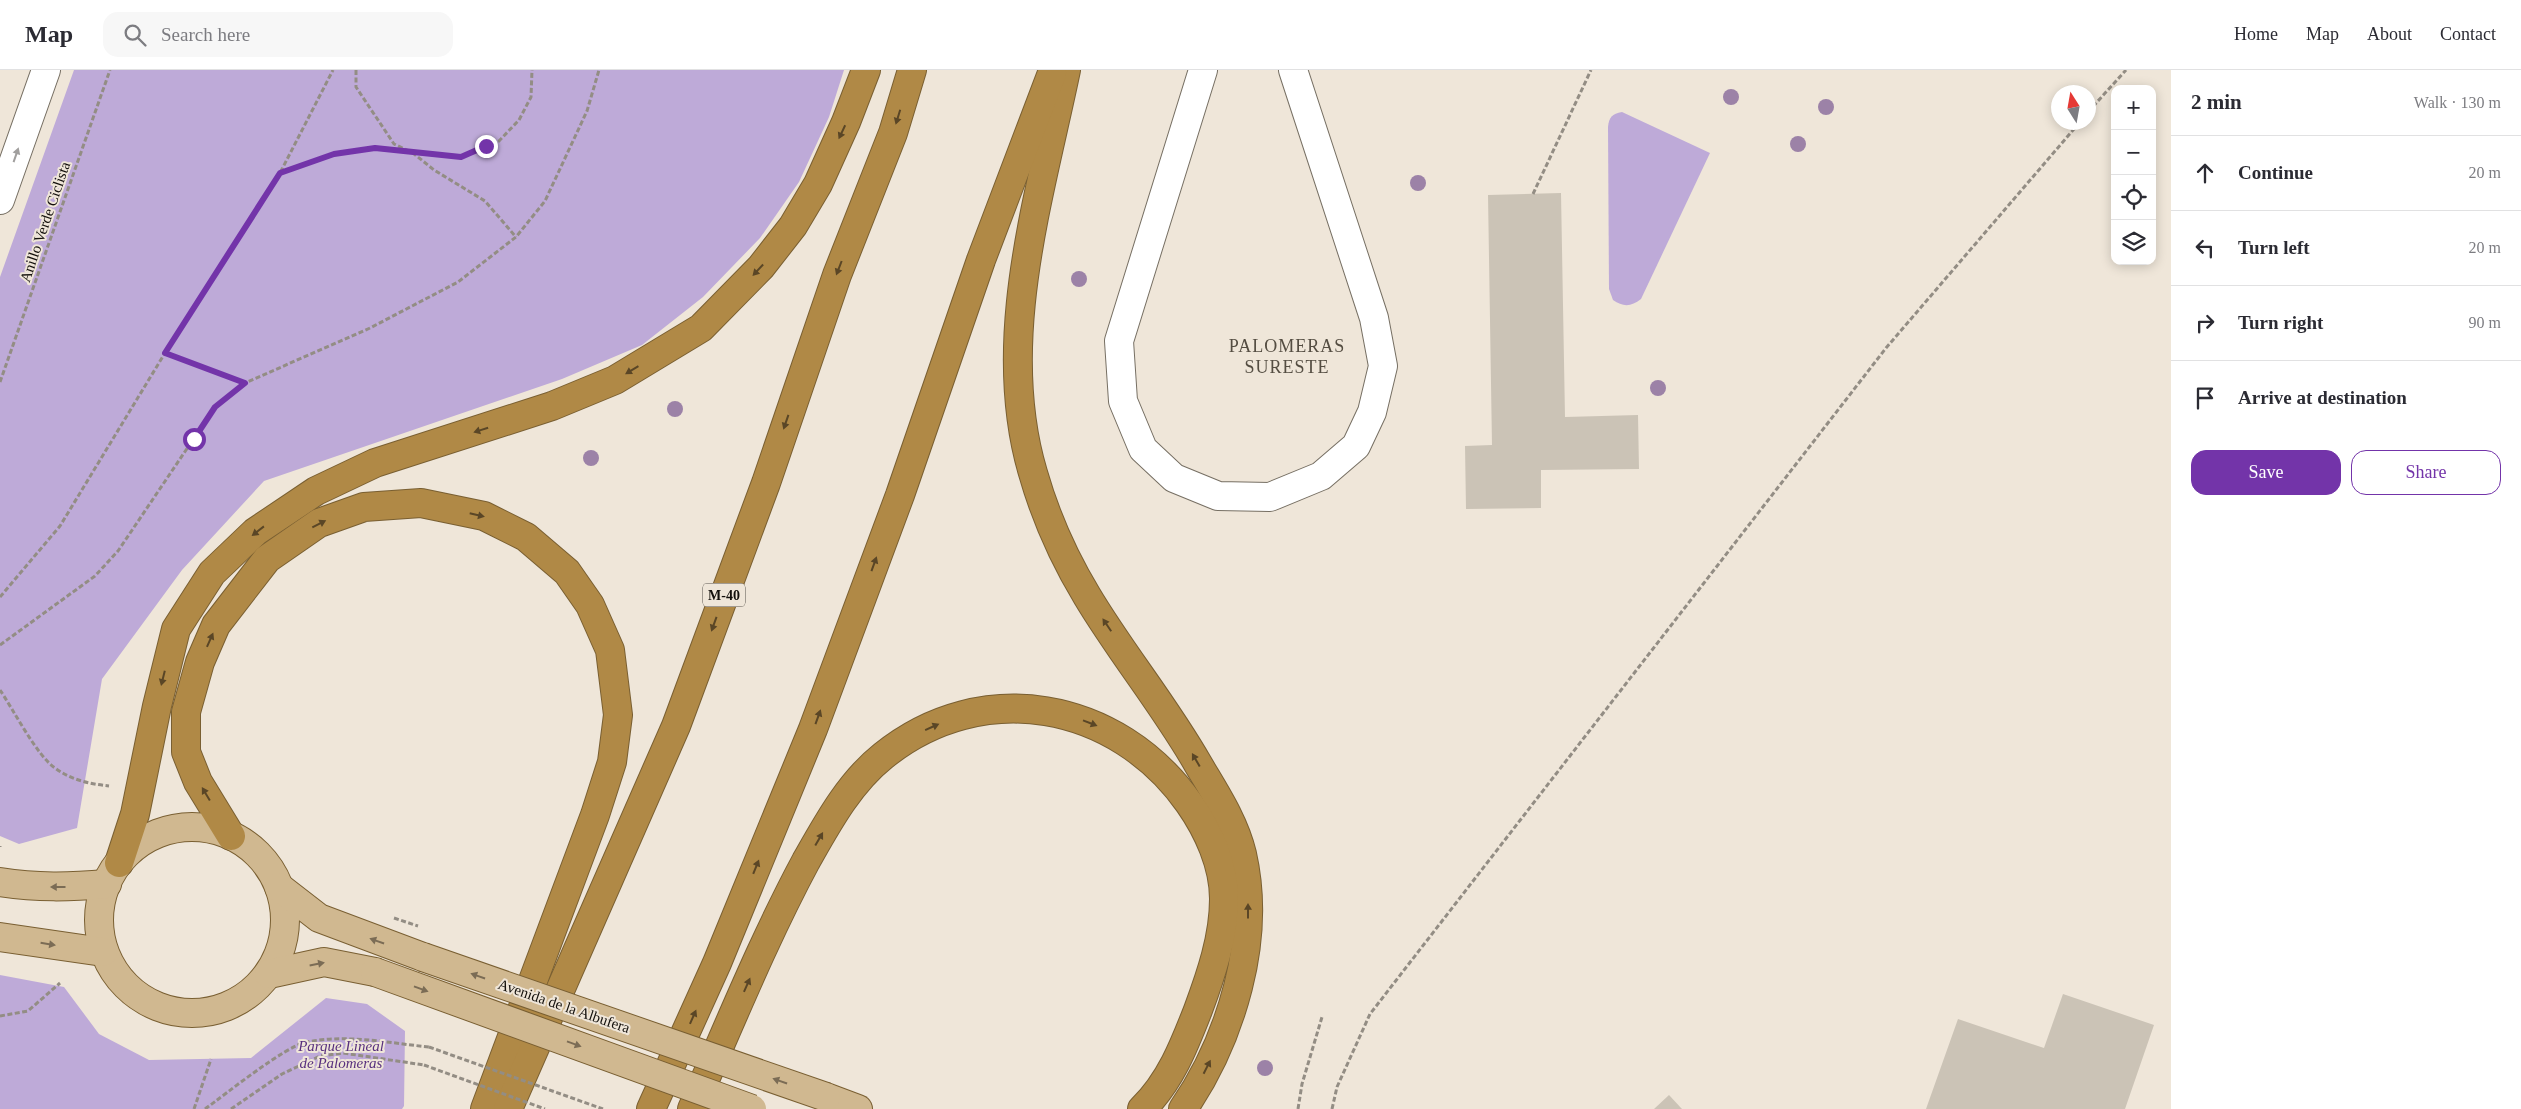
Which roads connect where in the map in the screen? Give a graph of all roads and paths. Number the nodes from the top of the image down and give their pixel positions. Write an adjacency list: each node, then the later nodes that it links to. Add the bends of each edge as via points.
1 (46, 70): 20 (street, one-way to 1)
2 (110, 70): 23 (path, Anillo Verde Ciclista)
3 (333, 70): 18 (path)
4 (356, 70): 17 (path, via 356,87 394,144)
5 (532, 70): 17 (path, via 531,96 519,120 499,141 461,157)
6 (599, 70): 21 (path, via 586,111 545,201)
7 (866, 70): 30 (highway, one-way to 30, via 818,184 793,226 761,267 701,328 615,380 552,406 375,463 316,491 255,532 212,573 176,629 135,814)
8 (912, 70): 44 (highway, M-40, one-way to 44, via 893,133 837,275 766,482 676,726)
9 (1053, 70): 47 (highway, one-way to 9, via 717,963 813,729 900,495 981,260)
10 (1066, 70): 52 (highway, one-way to 10, via 1223,1034 1233,1006 1248,928 1248,891 1241,852 1226,812 1184,739 1087,596 1054,532 1033,472 1020,411 1017,342 1027,260)
11 (1203, 70): 12 (street, via 1119,341 1124,401 1143,449 1174,478 1218,496 1270,497 1321,476 1356,446 1372,412 1384,366 1374,318)
12 (1293, 70)
13 (1591, 70): 19 (path)
14 (2126, 70): 15 (path)
15 (2096, 103)
16 (2073, 130): 54 (path, via 1886,348 1370,1014 1337,1087)
17 (413, 153): 18 (path, via 375,148 334,154); 21 (path, via 485,201)
18 (280, 173): 22 (path)
19 (1533, 194)
20 (0, 200)
21 (516, 237): 24 (path, via 449,286 370,328)
22 (165, 353): 24 (path); 25 (path, via 60,526)
23 (0, 382)
24 (245, 383): 26 (path, via 215,407 118,551 95,576)
25 (0, 597)
26 (0, 645)
27 (0, 690): 28 (path, via 53,767 66,776 91,784)
28 (112, 786)
29 (231, 836): 30 (main road, via 208,828 183,826 158,832 136,846); 32 (main road, via 267,864); 43 (highway, one-way to 43, via 198,782 186,752 186,712 200,662 216,626 266,559 319,523 364,507 421,503 484,516 526,538 566,572 590,605 610,650 618,715 612,762 596,815)
30 (113, 874): 31 (main road, one-way to 31, via 56,888); 34 (main road, via 97,910)
31 (0, 882)
32 (279, 887): 35 (main road, via 285,913 285,933 279,956); 50 (main road, Avenida de la Albufera, one-way to 32, bridge, via 318,918)
33 (0, 936): 34 (main road, one-way to 34)
34 (103, 952): 35 (main road, via 118,977 140,997 170,1010 199,1013 228,1006 252,992)
35 (269, 974): 49 (main road, Avenida de la Albufera, one-way to 49, bridge, via 324,962 375,972)
36 (60, 983): 37 (path, via 28,1011)
37 (0, 1016)
38 (1322, 1017): 53 (path)
39 (211, 1059): 40 (path)
40 (194, 1109)
41 (205, 1109): 46 (path, bridge, via 276,1058 306,1042 358,1039 429,1047)
42 (231, 1109): 45 (path, bridge, via 282,1074 320,1056 344,1053 424,1065)
43 (485, 1109)
44 (508, 1109)
45 (546, 1109)
46 (603, 1109)
47 (651, 1109)
48 (692, 1109): 51 (highway, one-way to 51, via 782,907 819,837 848,792 883,756 919,733 943,722 992,709 1030,708 1070,716 1108,730 1143,753 1179,789 1202,822 1217,859 1224,897 1222,934 1207,986 1165,1082)
49 (752, 1109)
50 (858, 1109)
51 (1142, 1109)
52 (1183, 1109)
53 (1298, 1109)
54 (1332, 1109)

